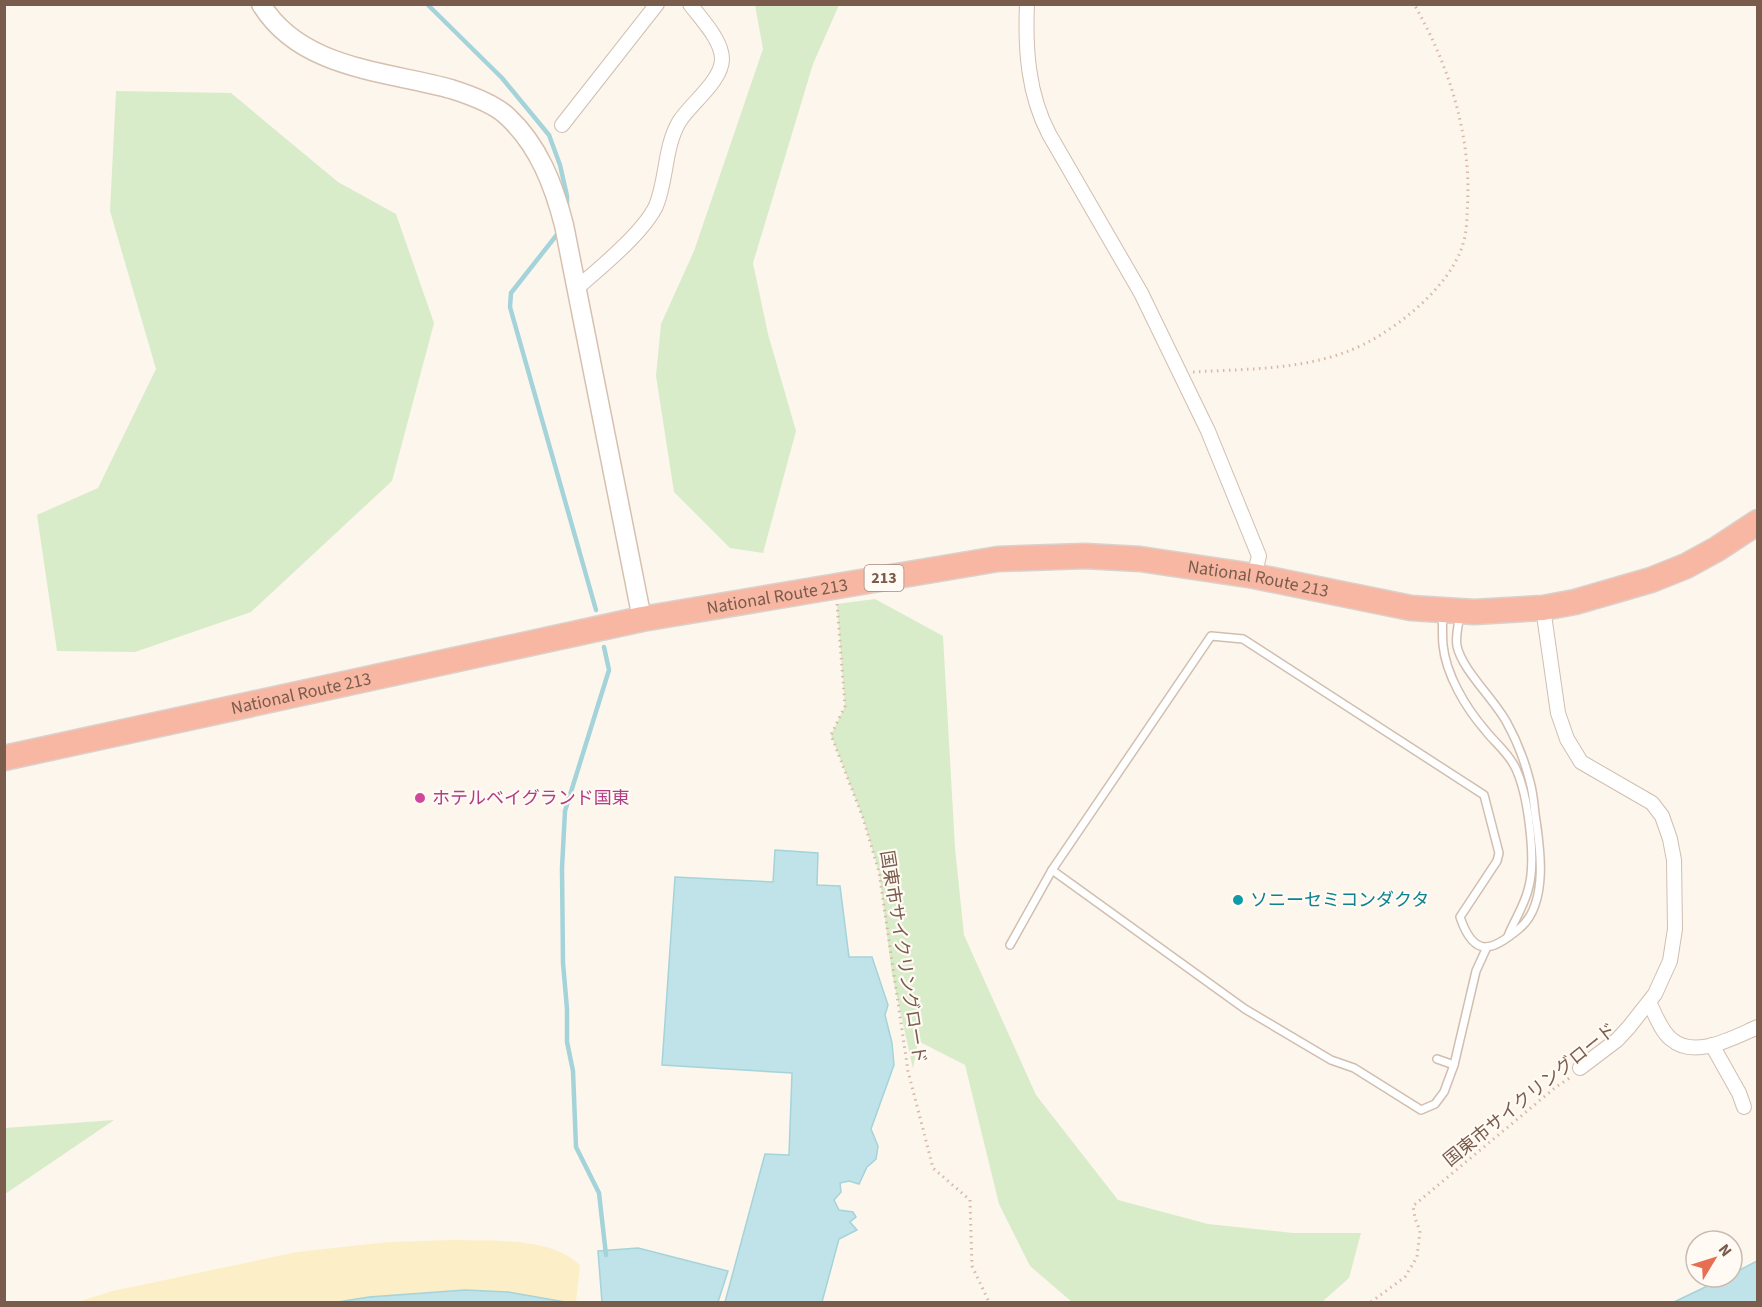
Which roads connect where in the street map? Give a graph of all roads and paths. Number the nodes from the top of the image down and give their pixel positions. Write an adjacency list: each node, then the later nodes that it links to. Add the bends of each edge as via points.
1 (261, 4): 7 (street, via 293,40 330,59 473,96 508,116 538,154 555,192)
2 (657, 4): 6 (street)
3 (690, 4): 7 (street, via 720,49 719,71 676,127 659,196 649,217)
4 (1028, 4): 8 (street, via 1030,76 1038,109 1141,293)
5 (1414, 4): 8 (path, via 1437,48 1457,105 1467,158 1469,191 1463,244 1450,272 1393,326 1346,352 1288,366)
6 (562, 124)
7 (577, 288): 14 (street)
8 (1179, 372): 10 (street, via 1208,431 1259,556)
9 (1758, 522): 12 (highway, National Route 213 / 213, via 1696,561 1651,580)
10 (1254, 576): 13 (highway, National Route 213 / 213, via 1411,608); 14 (highway, National Route 213 / 213, via 1140,559 1085,556 998,560)
11 (837, 604): 27 (path, 国東市サイクリングロード, via 845,706 831,735 879,872 908,1071 933,1168 970,1200 972,1266)
12 (1543, 608): 13 (highway, National Route 213 / 213); 20 (street, via 1558,713 1567,739 1581,762 1652,803 1662,816 1670,839 1676,892 1675,929 1670,961)
13 (1451, 611): 17 (lane, via 1443,647 1454,682 1478,721 1507,753 1522,786 1532,873); 17 (lane, via 1457,645 1465,663 1506,722 1531,785 1541,858 1537,898 1526,922)
14 (642, 619): 15 (highway, National Route 213 / 213)
15 (4, 758)
16 (1052, 870): 18 (lane); 19 (lane, via 1211,636 1243,639 1484,795 1499,853 1460,917 1470,940); 24 (lane, via 1245,1010 1331,1060 1354,1068 1421,1110 1435,1104 1444,1092)
17 (1507, 938): 19 (lane)
18 (1010, 945)
19 (1487, 947): 24 (lane, via 1476,970)
20 (1649, 1002): 22 (street, via 1671,1040 1687,1047); 25 (street, via 1617,1040)
21 (1758, 1027): 22 (street)
22 (1712, 1045): 26 (street)
23 (1437, 1059): 24 (lane)
24 (1454, 1065)
25 (1577, 1072): 28 (path, 国東市サイクリングロード, via 1413,1206 1420,1231 1417,1257 1405,1277)
26 (1744, 1107)
27 (989, 1302)
28 (1371, 1302)

